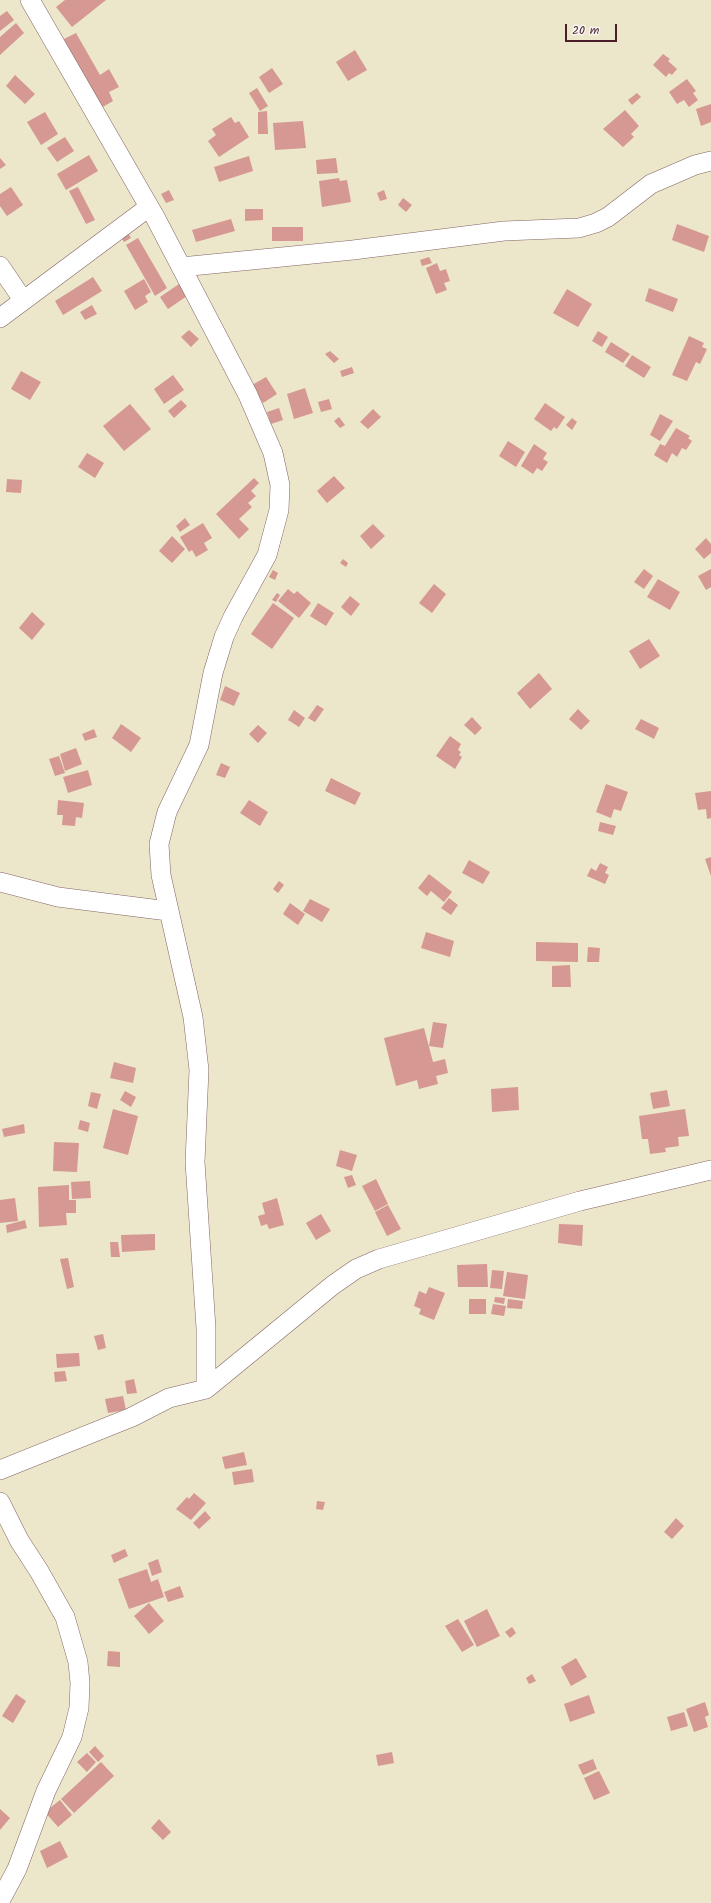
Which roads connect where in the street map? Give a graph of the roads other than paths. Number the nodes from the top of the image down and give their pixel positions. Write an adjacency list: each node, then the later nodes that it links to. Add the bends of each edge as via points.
1 (30, 0): 3 (street)
2 (711, 161): 5 (street, via 651,184 608,217 579,228 504,231 354,250)
3 (149, 207): 5 (street); 6 (street)
4 (0, 266): 6 (street)
5 (181, 267): 9 (street, via 248,395 273,454 280,485 275,532 267,556 224,637 213,673 199,745 167,812 159,844 161,875)
6 (23, 300): 7 (street)
7 (0, 318)
8 (0, 882): 9 (street, via 58,897)
9 (168, 911): 11 (street, via 193,1017 199,1070 195,1162 206,1328)
10 (711, 1170): 11 (street, via 580,1201 379,1259 333,1285)
11 (206, 1389): 12 (street, via 169,1398 132,1417)
12 (0, 1470)
13 (0, 1502): 14 (street, via 19,1540 65,1616 78,1662 80,1683 79,1708 72,1737 46,1791 17,1869)
14 (0, 1902)

